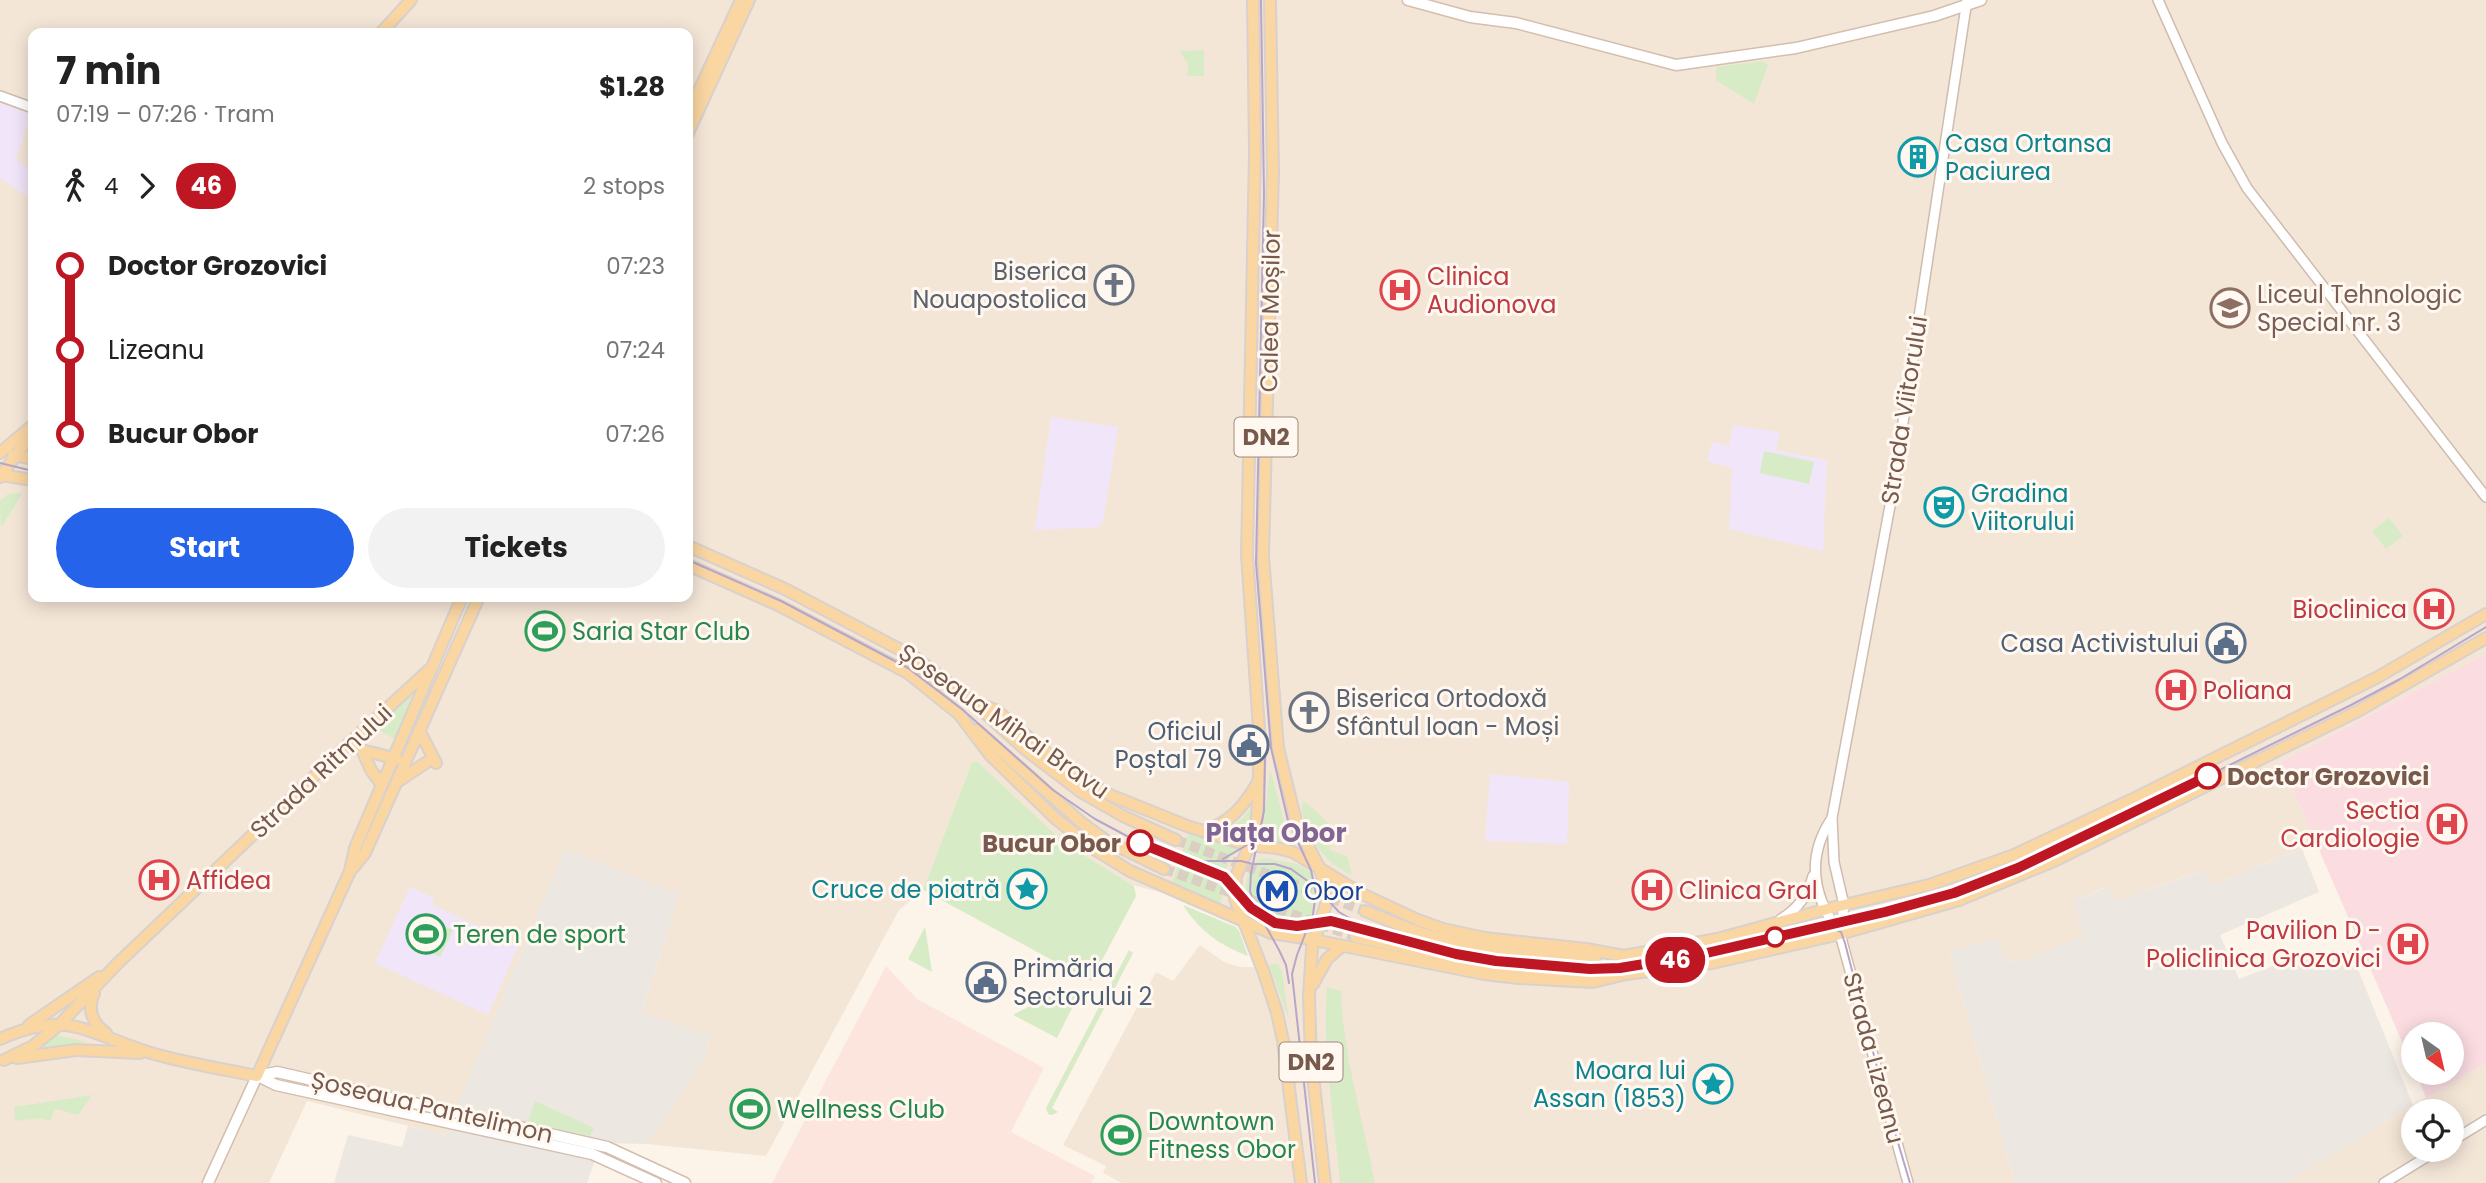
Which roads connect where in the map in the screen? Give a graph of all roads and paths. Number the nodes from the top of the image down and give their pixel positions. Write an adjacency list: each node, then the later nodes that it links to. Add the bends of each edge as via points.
1 (411, 0): 10 (main road)
2 (741, 0): 11 (main road)
3 (749, 0): 11 (main road)
4 (1253, 0): 38 (main road, Calea Moșilor / DN2, via 1255,152 1247,555)
5 (1270, 0): 45 (main road, Calea Moșilor / DN2, via 1273,172 1263,556 1278,748 1297,825)
6 (1408, 0): 9 (main road, via 1676,65 1788,49 1934,16)
7 (1981, 0): 9 (main road)
8 (2158, 0): 23 (street, via 2222,143 2248,188)
9 (1967, 3): 41 (street, Strada Viitorului, via 1892,495)
10 (386, 28)
11 (727, 37): 13 (main road); 15 (main road)
12 (0, 96): 14 (street)
13 (693, 104)
14 (28, 106)
15 (693, 120)
16 (28, 429): 18 (main road)
17 (28, 440): 19 (main road)
18 (0, 452): 19 (main road)
19 (17, 456): 20 (main road); 21 (main road)
20 (28, 458)
21 (1, 476): 22 (main road)
22 (28, 479)
23 (2486, 497)
24 (693, 548): 31 (main road, Șoseaua Mihai Bravu, via 898,647)
25 (693, 567): 32 (main road, Șoseaua Mihai Bravu, via 890,662)
26 (459, 602): 30 (main road)
27 (478, 602): 33 (main road)
28 (2486, 614): 49 (main road, via 2378,677 2043,842 1929,885)
29 (2486, 638): 54 (main road, via 2358,711 2054,861 1959,900)
30 (434, 666): 34 (main road, Strada Ritmului); 36 (main road)
31 (973, 702): 42 (main road, Șoseaua Mihai Bravu, via 996,710 1064,766 1110,795); 43 (main road, via 1081,792)
32 (959, 715): 46 (main road, via 1082,823 1105,840); 52 (main road, Șoseaua Mihai Bravu, via 1003,768 1085,843 1130,871)
33 (419, 730): 37 (main road); 40 (main road, via 432,762)
34 (352, 741): 35 (main road); 59 (main road, Strada Ritmului)
35 (362, 750): 36 (main road); 39 (main road)
36 (393, 758): 37 (main road); 39 (main road)
37 (406, 760): 40 (main road)
38 (1259, 781): 42 (main road, via 1237,813); 44 (main road, Calea Moșilor / DN2)
39 (382, 784): 48 (main road, via 355,848)
40 (395, 784): 48 (main road, via 365,853)
41 (1832, 818): 47 (street, Strada Viitorului); 49 (street, Strada Viitorului, via 1834,862)
42 (1203, 831): 44 (main road, Șoseaua Mihai Bravu)
43 (1176, 840)
44 (1250, 846): 45 (main road, via 1284,849); 52 (main road, DN2, via 1235,881 1235,899)
45 (1319, 867): 56 (main road, DN2, via 1327,899); 58 (main road, via 1360,893 1443,929)
46 (1164, 869)
47 (1814, 870): 50 (street, Strada Viitorului); 53 (street, via 1798,906)
48 (351, 871): 69 (main road)
49 (1844, 905): 50 (main road); 54 (street)
50 (1824, 910): 53 (main road); 54 (street, Strada Viitorului)
51 (1365, 911): 58 (main road, via 1432,937 1482,947)
52 (1244, 921): 56 (main road, via 1271,933); 76 (main road, DN2, via 1280,1028)
53 (1773, 924): 58 (main road)
54 (1840, 934): 60 (main road, via 1712,963); 78 (street, Strada Lizeanu)
55 (1356, 937): 60 (main road, via 1487,965)
56 (1314, 940): 57 (main road); 62 (main road, DN2)
57 (1342, 946): 60 (main road, via 1518,978 1593,982); 62 (main road, via 1321,966)
58 (1624, 956)
59 (118, 963): 61 (main road, Strada Ritmului); 64 (main road, Strada Ritmului)
60 (1626, 974)
61 (100, 983): 63 (main road, Strada Ritmului); 65 (main road, via 91,999 92,1014 97,1026)
62 (1309, 997): 77 (main road, DN2)
63 (60, 1024): 64 (main road, Șoseaua Pantelimon); 65 (main road, Șoseaua Pantelimon); 68 (main road, Șoseaua Pantelimon, via 33,1046)
64 (23, 1029): 66 (main road, Șoseaua Pantelimon)
65 (111, 1037): 67 (main road, Șoseaua Pantelimon)
66 (0, 1039)
67 (150, 1053): 68 (main road, Șoseaua Pantelimon, via 76,1050); 69 (main road, Șoseaua Pantelimon)
68 (2, 1060)
69 (257, 1076): 73 (main road); 74 (main road, Șoseaua Pantelimon, via 276,1086 598,1156); 75 (main road, Șoseaua Pantelimon, via 277,1072 607,1147)
70 (2486, 1120): 71 (street)
71 (2464, 1134)
72 (2418, 1162): 79 (street)
73 (208, 1183)
74 (656, 1183)
75 (685, 1183)
76 (1301, 1183)
77 (1325, 1183)
78 (1908, 1183)
79 (2384, 1183)

